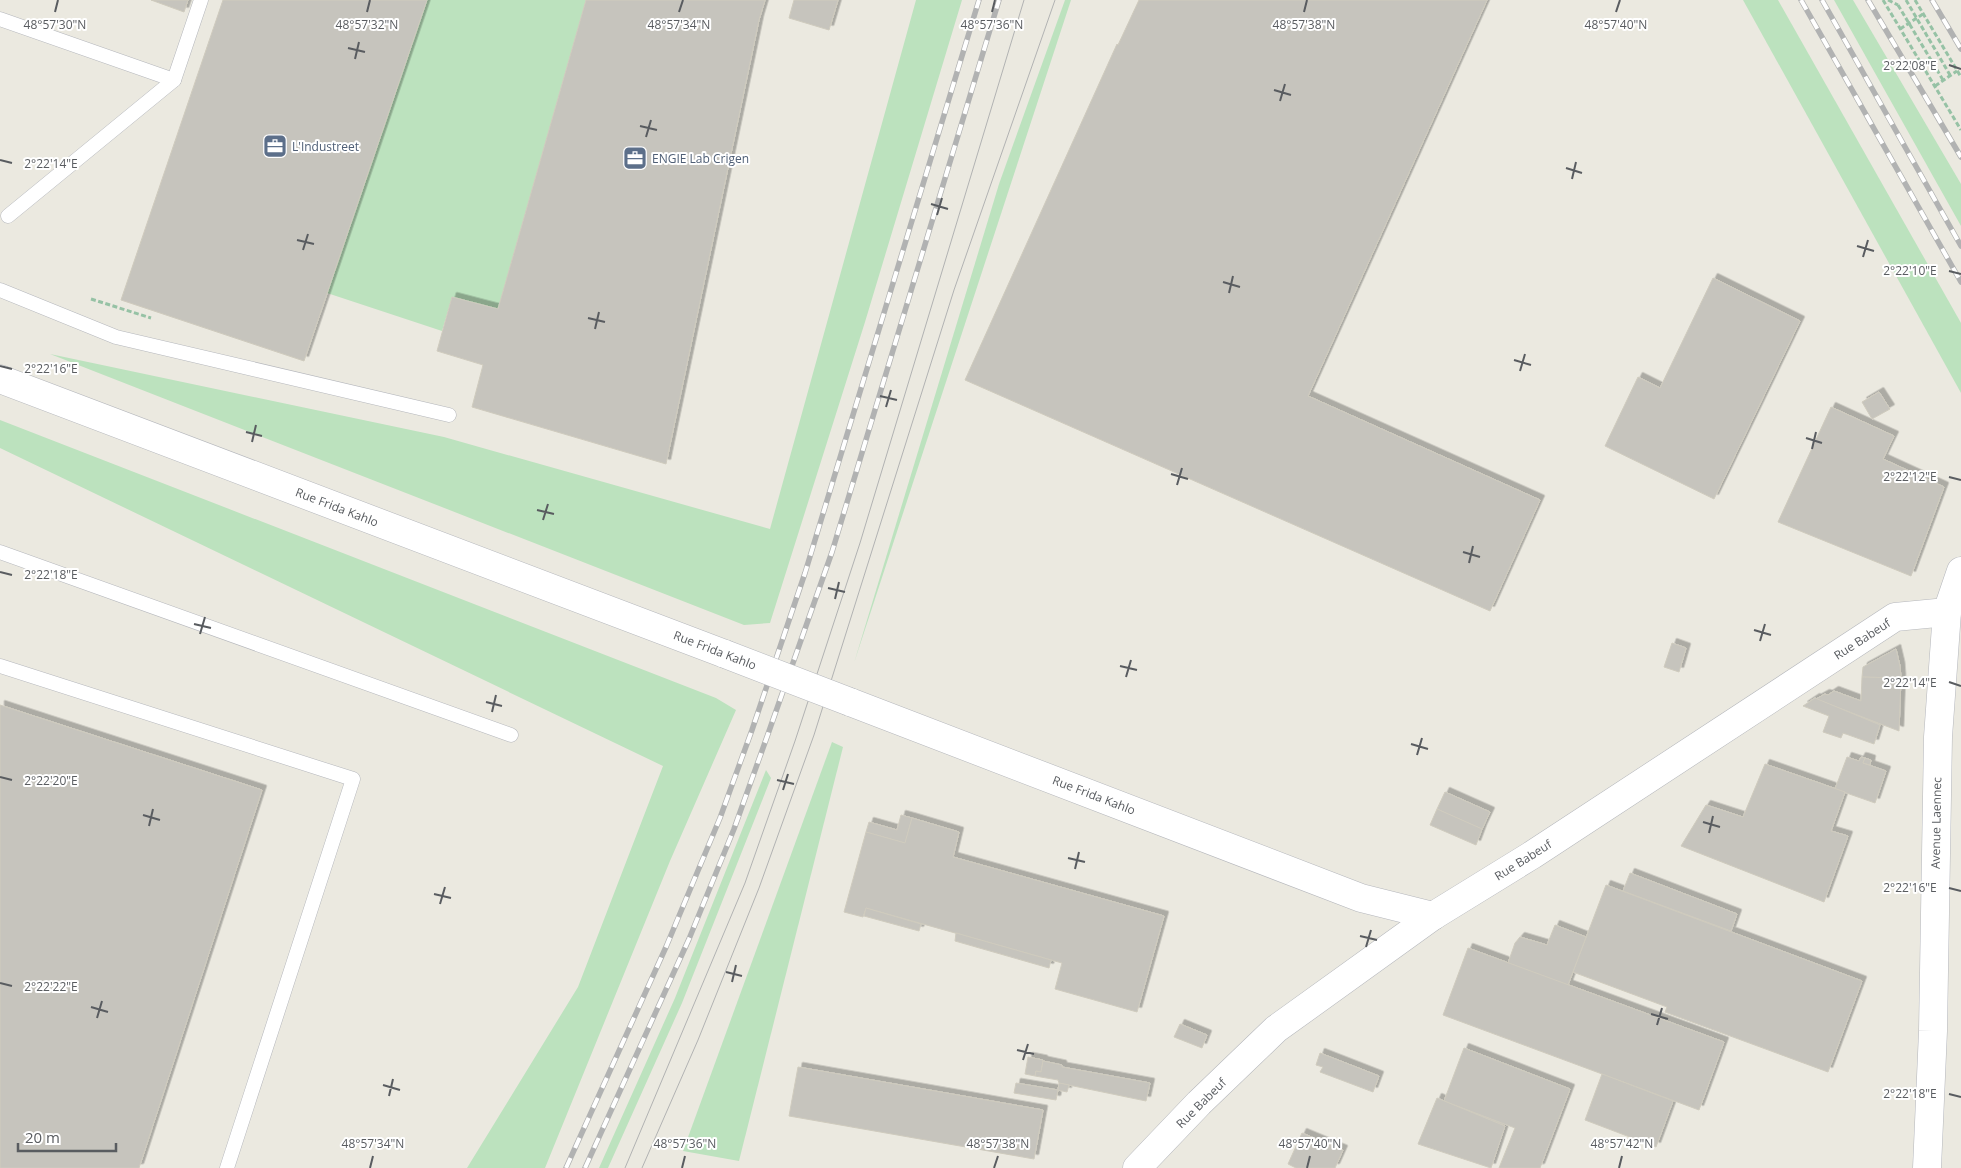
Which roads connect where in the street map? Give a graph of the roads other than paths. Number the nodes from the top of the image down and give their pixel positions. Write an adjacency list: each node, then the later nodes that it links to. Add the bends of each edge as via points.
1 (201, 0): 3 (lane)
2 (0, 19): 3 (lane)
3 (174, 80): 4 (lane)
4 (8, 216)
5 (0, 290): 7 (lane, via 116,337)
6 (0, 379): 13 (street, Rue Frida Kahlo, bridge, via 1361,898)
7 (448, 415)
8 (0, 552): 12 (lane)
9 (1961, 571): 10 (street, Avenue Laennec)
10 (1947, 612): 13 (street, Rue Babeuf, via 1895,617); 16 (street, Avenue Laennec, via 1938,737 1933,1031)
11 (0, 666): 14 (lane, via 353,778)
12 (511, 735)
13 (1433, 916): 15 (street, Rue Babeuf, via 1276,1029)
14 (227, 1168)
15 (1137, 1168)
16 (1927, 1168)

